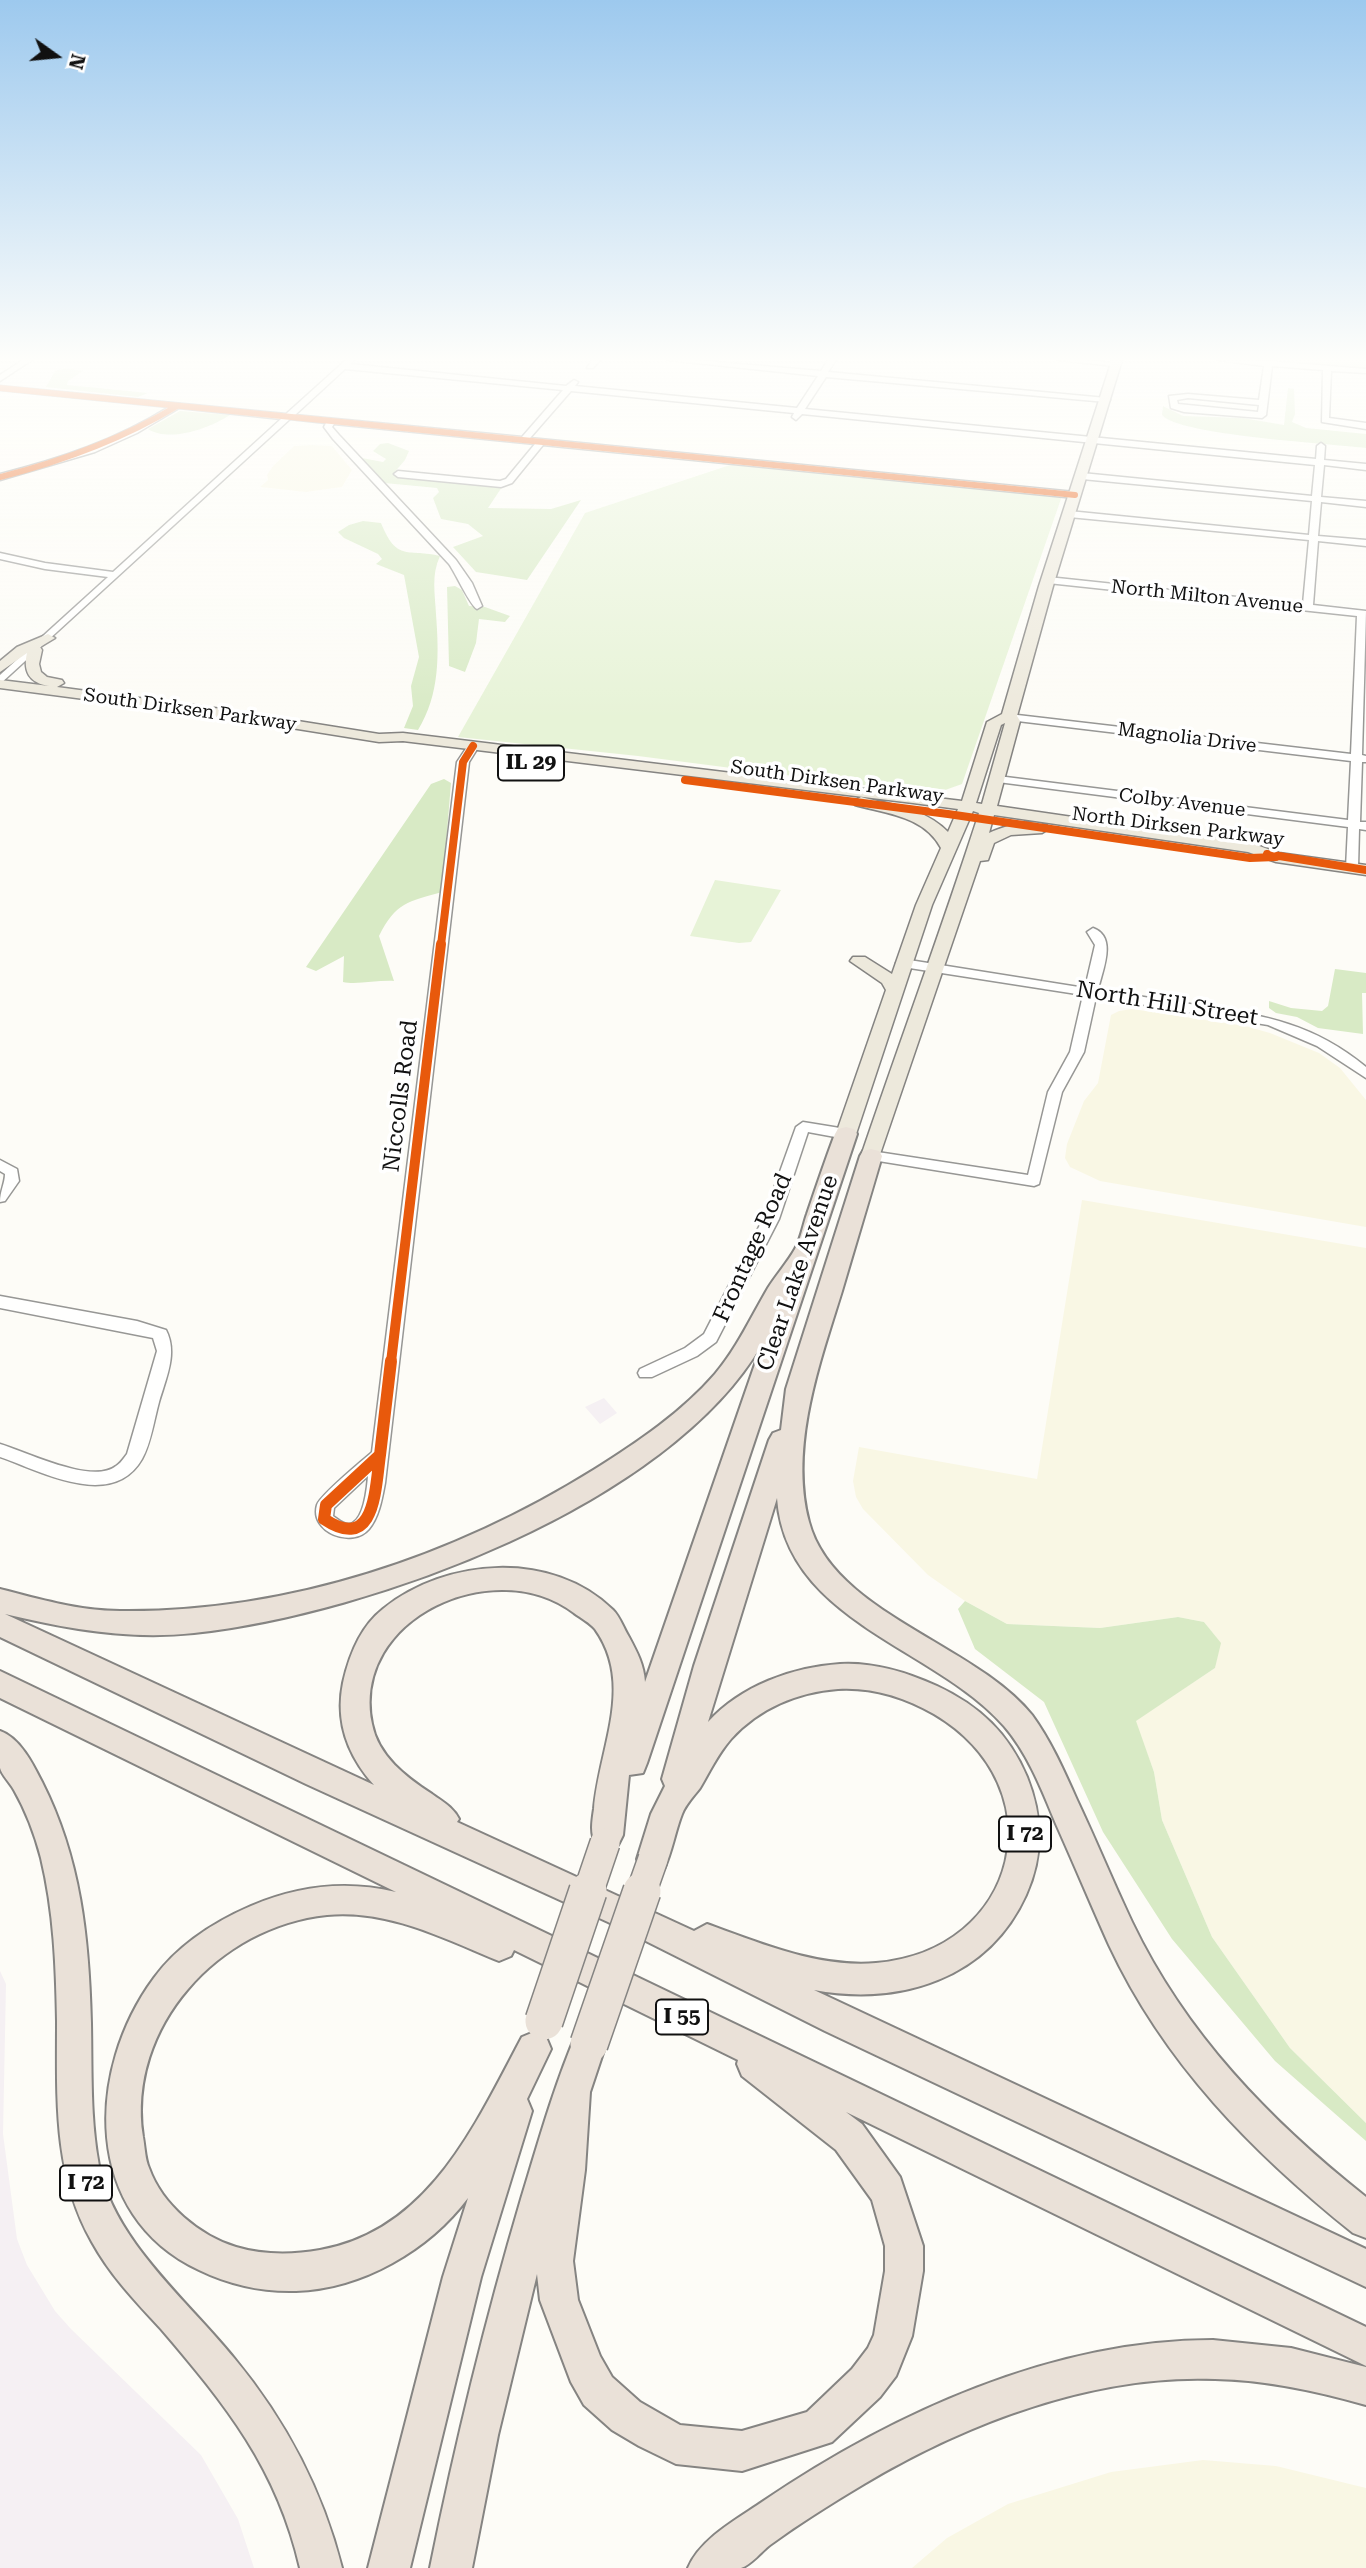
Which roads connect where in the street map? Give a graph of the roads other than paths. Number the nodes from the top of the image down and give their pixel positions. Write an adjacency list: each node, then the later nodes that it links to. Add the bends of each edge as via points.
1 (218, 480): 16 (street)
2 (375, 480): 18 (street, via 460,570)
3 (458, 480): 4 (street, via 501,484)
4 (510, 480)
5 (919, 480): 9 (street)
6 (1081, 480): 9 (main road, Clear Lake Avenue)
7 (1121, 480): 10 (street)
8 (1319, 480): 10 (street)
9 (1075, 495): 12 (main road, Clear Lake Avenue)
10 (1318, 499): 11 (street); 13 (street)
11 (1366, 504)
12 (1069, 514): 13 (street); 17 (main road, Clear Lake Avenue)
13 (1314, 538): 14 (street); 19 (street)
14 (1366, 543)
15 (0, 556): 16 (street)
16 (114, 575): 21 (street)
17 (1048, 580): 19 (street, North Milton Avenue); 26 (main road, Clear Lake Avenue)
18 (477, 606)
19 (1308, 607): 20 (street, North Milton Avenue)
20 (1364, 613): 29 (street)
21 (48, 638): 22 (street); 23 (main road, via 22,650)
22 (35, 650): 24 (street); 25 (main road, via 32,670 40,679 94,688)
23 (0, 668)
24 (0, 683): 25 (main road, South Dirksen Parkway / IL 29)
25 (127, 701): 28 (main road, South Dirksen Parkway / IL 29, via 379,738 395,745)
26 (1009, 717): 27 (main road, Clear Lake Avenue, via 994,722); 29 (street, Magnolia Drive); 30 (main road, Clear Lake Avenue, via 1013,721)
27 (988, 741): 31 (main road, via 979,744 962,790 938,798); 33 (main road, Clear Lake Avenue)
28 (470, 750): 31 (main road, South Dirksen Parkway / IL 29); 32 (main road, South Dirksen Parkway / IL 29); 60 (street, Niccolls Road, via 463,762)
29 (1361, 759): 35 (street)
30 (997, 783): 34 (main road, Clear Lake Avenue); 35 (street, Colby Avenue); 38 (main road, via 1007,801 1024,810)
31 (913, 798): 33 (main road, South Dirksen Parkway / IL 29)
32 (861, 802): 33 (main road, South Dirksen Parkway / IL 29); 39 (main road, via 935,825)
33 (960, 808): 34 (main road, South Dirksen Parkway / IL 29); 39 (main road, Clear Lake Avenue)
34 (987, 814): 37 (main road, North Dirksen Parkway / IL 29); 38 (main road, North Dirksen Parkway / IL 29); 42 (main road, Clear Lake Avenue)
35 (1353, 825): 36 (street, Colby Avenue); 41 (street)
36 (1366, 826)
37 (1042, 828): 40 (main road, North Dirksen Parkway / IL 29, via 1250,858); 42 (main road, via 1008,830 987,840 964,913)
38 (1136, 831): 40 (main road, North Dirksen Parkway / IL 29, via 1251,848)
39 (948, 847): 45 (main road, Clear Lake Avenue, via 935,877 934,910)
40 (1276, 857): 41 (main road, North Dirksen Parkway / IL 29)
41 (1359, 869)
42 (953, 920): 46 (main road, Clear Lake Avenue)
43 (1093, 932): 48 (street, via 1101,945)
44 (859, 961): 47 (main road, via 889,980)
45 (909, 964): 46 (street, North Hill Street); 47 (main road, Clear Lake Avenue); 50 (main road, via 888,1073)
46 (944, 969): 48 (street, North Hill Street); 50 (main road, Clear Lake Avenue)
47 (895, 990): 51 (main road, Clear Lake Avenue)
48 (1090, 991): 49 (street, North Hill Street, via 1271,1021 1325,1044); 52 (street, via 1077,1052 1055,1092 1034,1181)
49 (1366, 1074)
50 (892, 1095): 52 (main road, Clear Lake Avenue)
51 (846, 1135): 55 (highway, Clear Lake Avenue); 57 (street, Frontage Road, via 803,1127 771,1219 710,1338)
52 (872, 1156): 58 (highway, Clear Lake Avenue)
53 (6, 1168): 54 (street, via 12,1181)
54 (0, 1197)
55 (805, 1253): 61 (highway, via 786,1274 741,1358 694,1411 570,1498 447,1557 312,1601 211,1620 118,1623); 66 (highway, Clear Lake Avenue)
56 (0, 1302): 59 (street, via 137,1327 160,1334 165,1351 135,1455 123,1471 100,1480 84,1479)
57 (646, 1373)
58 (804, 1373): 65 (highway, Clear Lake Avenue, via 709,1666); 73 (highway, via 789,1496 794,1523 816,1564 869,1613 980,1687 1015,1718 1042,1756 1124,1939 1164,2015 1216,2083 1270,2140)
59 (0, 1450)
60 (380, 1455)
61 (0, 1601)
62 (0, 1624): 67 (highway)
63 (0, 1684): 69 (highway, I 55)
64 (0, 1744): 77 (highway, I 72, via 36,1798 65,1884 73,1964 75,2123 81,2169 92,2203 128,2262 252,2410 280,2454 306,2510)
65 (669, 1807): 68 (highway, I 72, via 726,1723 767,1694 821,1678 876,1678 914,1688 952,1708 995,1746 1006,1762 1024,1814 1025,1859 1009,1904 975,1941 930,1968 876,1979 808,1973); 72 (highway, I 72, bridge)
66 (606, 1839): 67 (highway, via 629,1705 627,1662 618,1642 593,1609 564,1591 513,1578 472,1580 424,1594 386,1625 357,1669 355,1712 368,1756 397,1787); 71 (highway, bridge)
67 (505, 1859): 68 (highway)
68 (620, 1911): 74 (highway, via 837,2019)
69 (589, 1972): 70 (highway, I 55); 71 (highway, via 530,1959 436,1918 384,1906 328,1900 249,1921 176,1976 141,2028 123,2085 121,2116 129,2166 156,2214 204,2254 270,2273 329,2269 388,2245 439,2205 492,2129)
70 (699, 2025): 72 (highway, via 849,2137 887,2190 897,2218 905,2246 893,2336 882,2362 866,2382 818,2428 742,2451 676,2444 626,2416 598,2392 569,2333 554,2260); 75 (highway, I 55)
71 (539, 2035): 78 (highway, via 462,2277)
72 (573, 2090): 79 (highway, I 72, via 502,2333)
73 (1366, 2220)
74 (1366, 2268)
75 (1366, 2347)
76 (1366, 2386): 80 (highway, via 1285,2366 1225,2361 1163,2360 1092,2371 1027,2390 903,2443 775,2515)
77 (321, 2568)
78 (389, 2568)
79 (452, 2568)
80 (709, 2568)

